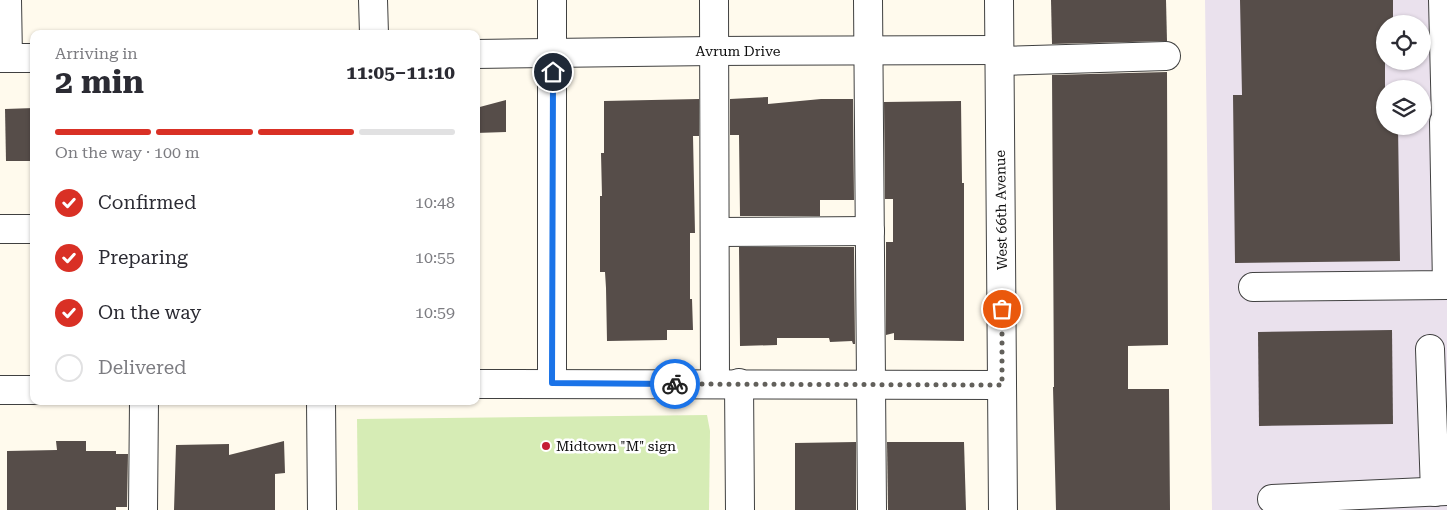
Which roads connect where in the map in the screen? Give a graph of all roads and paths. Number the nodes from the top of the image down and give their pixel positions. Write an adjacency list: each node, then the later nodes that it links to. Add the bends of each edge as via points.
1 (6, 0): 15 (street)
2 (373, 0): 8 (street)
3 (552, 0): 11 (street)
4 (714, 0): 9 (street)
5 (868, 0): 10 (street)
6 (999, 0): 13 (street, West 66th Avenue)
7 (1443, 0): 16 (street)
8 (374, 30)
9 (714, 50): 10 (street, Avrum Drive); 11 (street, Avrum Drive); 20 (street)
10 (869, 50): 13 (street, Avrum Drive); 19 (street)
11 (553, 53): 12 (street, Avrum Drive); 24 (street)
12 (480, 54)
13 (1000, 55): 14 (street, Avrum Drive); 28 (street, West 66th Avenue)
14 (1166, 56)
15 (14, 58)
16 (1447, 122): 21 (street, via 1444,122)
17 (30, 229): 18 (street)
18 (0, 230)
19 (870, 231): 20 (street); 27 (street)
20 (716, 232): 26 (street)
21 (1447, 285): 22 (street)
22 (1253, 287)
23 (1430, 349): 33 (street)
24 (552, 383): 25 (street); 26 (street)
25 (480, 384)
26 (727, 384): 27 (street); 37 (street)
27 (872, 384): 28 (street); 38 (street)
28 (1002, 385): 39 (street, West 66th Avenue)
29 (0, 390): 30 (street)
30 (30, 390)
31 (144, 405): 35 (street)
32 (321, 405): 36 (street)
33 (1441, 491): 34 (street)
34 (1272, 499)
35 (143, 510)
36 (322, 510)
37 (740, 510)
38 (872, 510)
39 (1003, 510)

